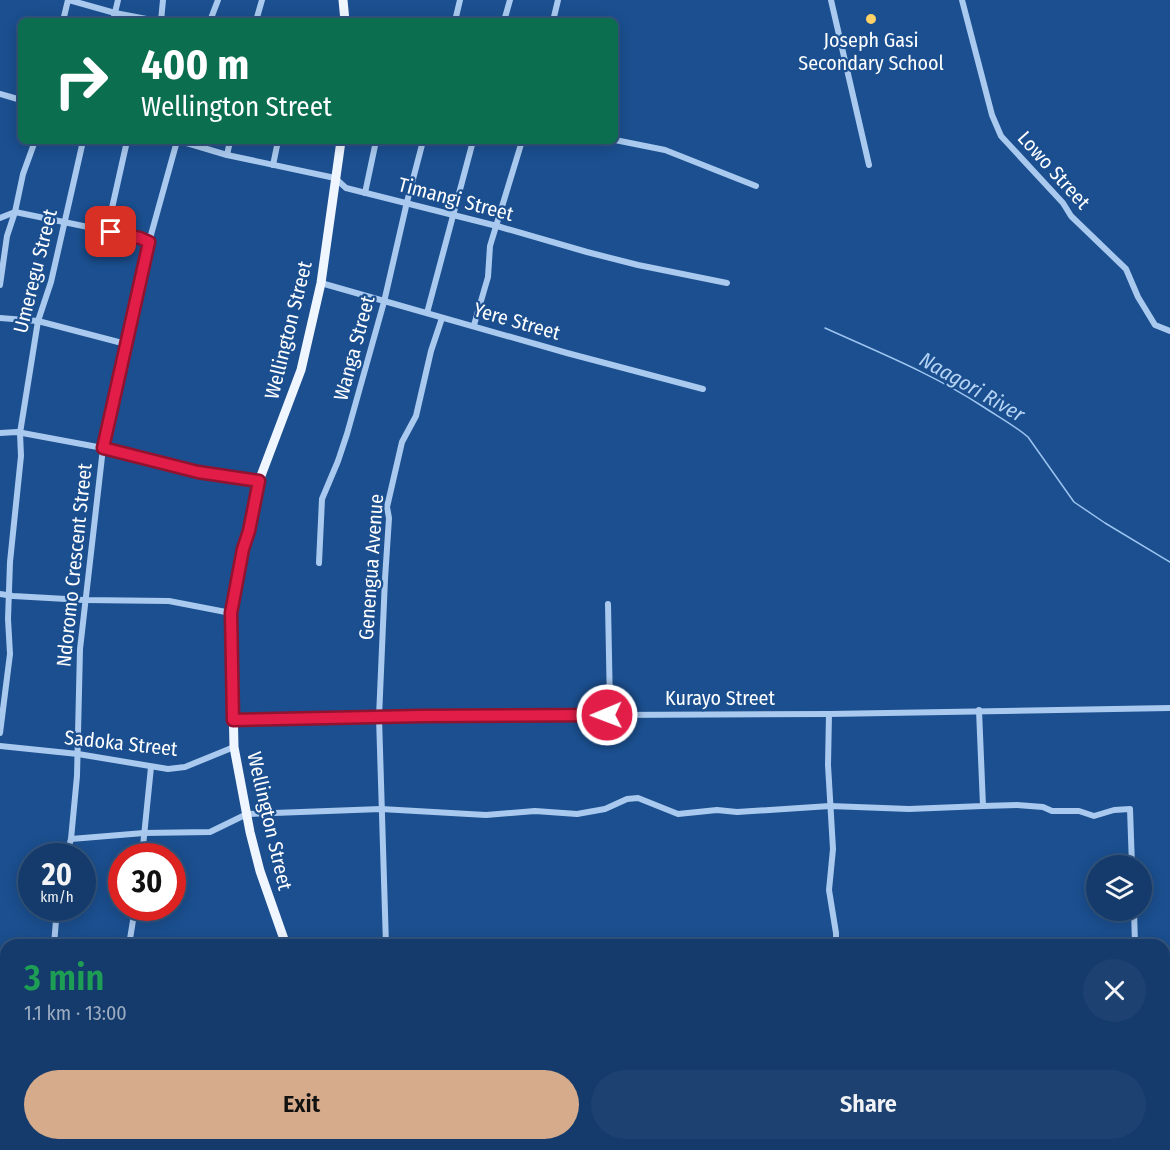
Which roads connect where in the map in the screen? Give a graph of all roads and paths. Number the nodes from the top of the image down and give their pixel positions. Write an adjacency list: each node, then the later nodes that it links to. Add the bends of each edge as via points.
1 (69, 0): 12 (street); 13 (street)
2 (118, 0): 12 (street)
3 (163, 0): 16 (street)
4 (218, 0): 17 (street)
5 (262, 0): 18 (street)
6 (343, 0): 19 (main road)
7 (460, 0): 20 (street)
8 (510, 0): 21 (street)
9 (558, 0): 22 (street)
10 (831, 0): 40 (street)
11 (962, 0): 61 (street, Lowo Street, via 992,116 1001,136 1071,216 1126,269 1155,326)
12 (115, 13): 14 (street); 15 (street)
13 (64, 18)
14 (114, 18)
15 (142, 18)
16 (160, 18)
17 (211, 18)
18 (257, 18)
19 (345, 18)
20 (456, 18)
21 (505, 18)
22 (554, 18)
23 (0, 94): 24 (street)
24 (18, 99)
25 (618, 141): 42 (street, via 665,150)
26 (34, 144): 45 (street)
27 (82, 144): 48 (street, Umeregu Street)
28 (125, 144): 50 (street, via 110,217)
29 (177, 144): 51 (street, Ndoromo Crescent Street)
30 (188, 144): 38 (street, Timangi Street)
31 (229, 144): 38 (street)
32 (277, 144): 39 (street)
33 (341, 144): 41 (main road, Wellington Street)
34 (375, 144): 43 (street)
35 (422, 144): 44 (street, Wanga Street)
36 (471, 144): 46 (street)
37 (521, 144): 49 (street)
38 (227, 155): 39 (street, Timangi Street)
39 (273, 165): 41 (street, Timangi Street)
40 (868, 165)
41 (335, 178): 43 (street, Timangi Street, via 346,188); 52 (main road, Wellington Street)
42 (756, 186)
43 (365, 193): 44 (street, Timangi Street)
44 (407, 202): 46 (street, Timangi Street); 55 (street, Wanga Street)
45 (15, 212): 47 (street); 48 (street); 54 (street, via 7,236)
46 (453, 216): 49 (street, Timangi Street); 56 (street)
47 (0, 218)
48 (65, 223): 50 (street); 59 (street, Umeregu Street)
49 (497, 226): 53 (street, Timangi Street, via 597,255); 60 (street)
50 (111, 232): 51 (street)
51 (149, 242): 62 (street, Ndoromo Crescent Street)
52 (321, 283): 55 (street, Yere Street); 67 (main road, Wellington Street, via 301,370)
53 (726, 283)
54 (0, 285)
55 (384, 302): 56 (street, Yere Street); 68 (street, Wanga Street, via 347,434 322,499)
56 (427, 313): 58 (street, Yere Street)
57 (0, 318): 59 (street)
58 (442, 318): 60 (street, Yere Street); 78 (street, Genengua Avenue, via 416,416 402,442 387,507)
59 (38, 321): 62 (street); 65 (street, Umeregu Street)
60 (474, 325): 63 (street, Yere Street)
61 (1170, 331)
62 (126, 344): 66 (street, Ndoromo Crescent Street)
63 (703, 389)
64 (0, 433): 65 (street)
65 (20, 433): 66 (street); 70 (street, Umeregu Street)
66 (103, 448): 67 (street, via 198,472); 71 (street, Ndoromo Crescent Street)
67 (259, 481): 73 (main road, Wellington Street)
68 (319, 563)
69 (0, 594): 70 (street)
70 (10, 596): 71 (street); 80 (street, Umeregu Street, via 10,654)
71 (84, 600): 73 (street, via 169,601); 83 (street, Ndoromo Crescent Street)
72 (608, 604): 77 (street)
73 (231, 613): 79 (main road, Wellington Street)
74 (1170, 708): 75 (street, Kurayo Street)
75 (979, 710): 76 (street, Kurayo Street); 85 (street)
76 (829, 714): 77 (street, Kurayo Street); 86 (street)
77 (607, 715): 78 (street, Kurayo Street)
78 (379, 717): 79 (street, Kurayo Street); 87 (street, Genengua Avenue)
79 (233, 720): 82 (main road, Wellington Street)
80 (0, 733)
81 (0, 746): 83 (street, Sadoka Street)
82 (234, 747): 84 (street, Sadoka Street, via 185,767); 88 (main road, Wellington Street)
83 (78, 754): 84 (street, Sadoka Street); 90 (street, Ndoromo Crescent Street)
84 (151, 767): 89 (street)
85 (983, 806): 86 (street); 93 (street, via 1043,807 1094,816 1130,810)
86 (830, 807): 87 (street, via 678,814 638,798 577,814); 101 (street, via 833,849 829,890)
87 (381, 809): 88 (street); 100 (street, Genengua Avenue)
88 (247, 813): 89 (street, via 210,832); 99 (main road, Wellington Street, via 260,871)
89 (144, 833): 90 (street); 92 (street)
90 (71, 839): 91 (street, Ndoromo Crescent Street)
91 (70, 843)
92 (143, 843)
93 (1132, 855)
94 (56, 921): 97 (street)
95 (133, 921): 98 (street)
96 (1134, 921): 102 (street)
97 (54, 939)
98 (130, 939)
99 (284, 939)
100 (386, 939)
101 (836, 939)
102 (1135, 939)

